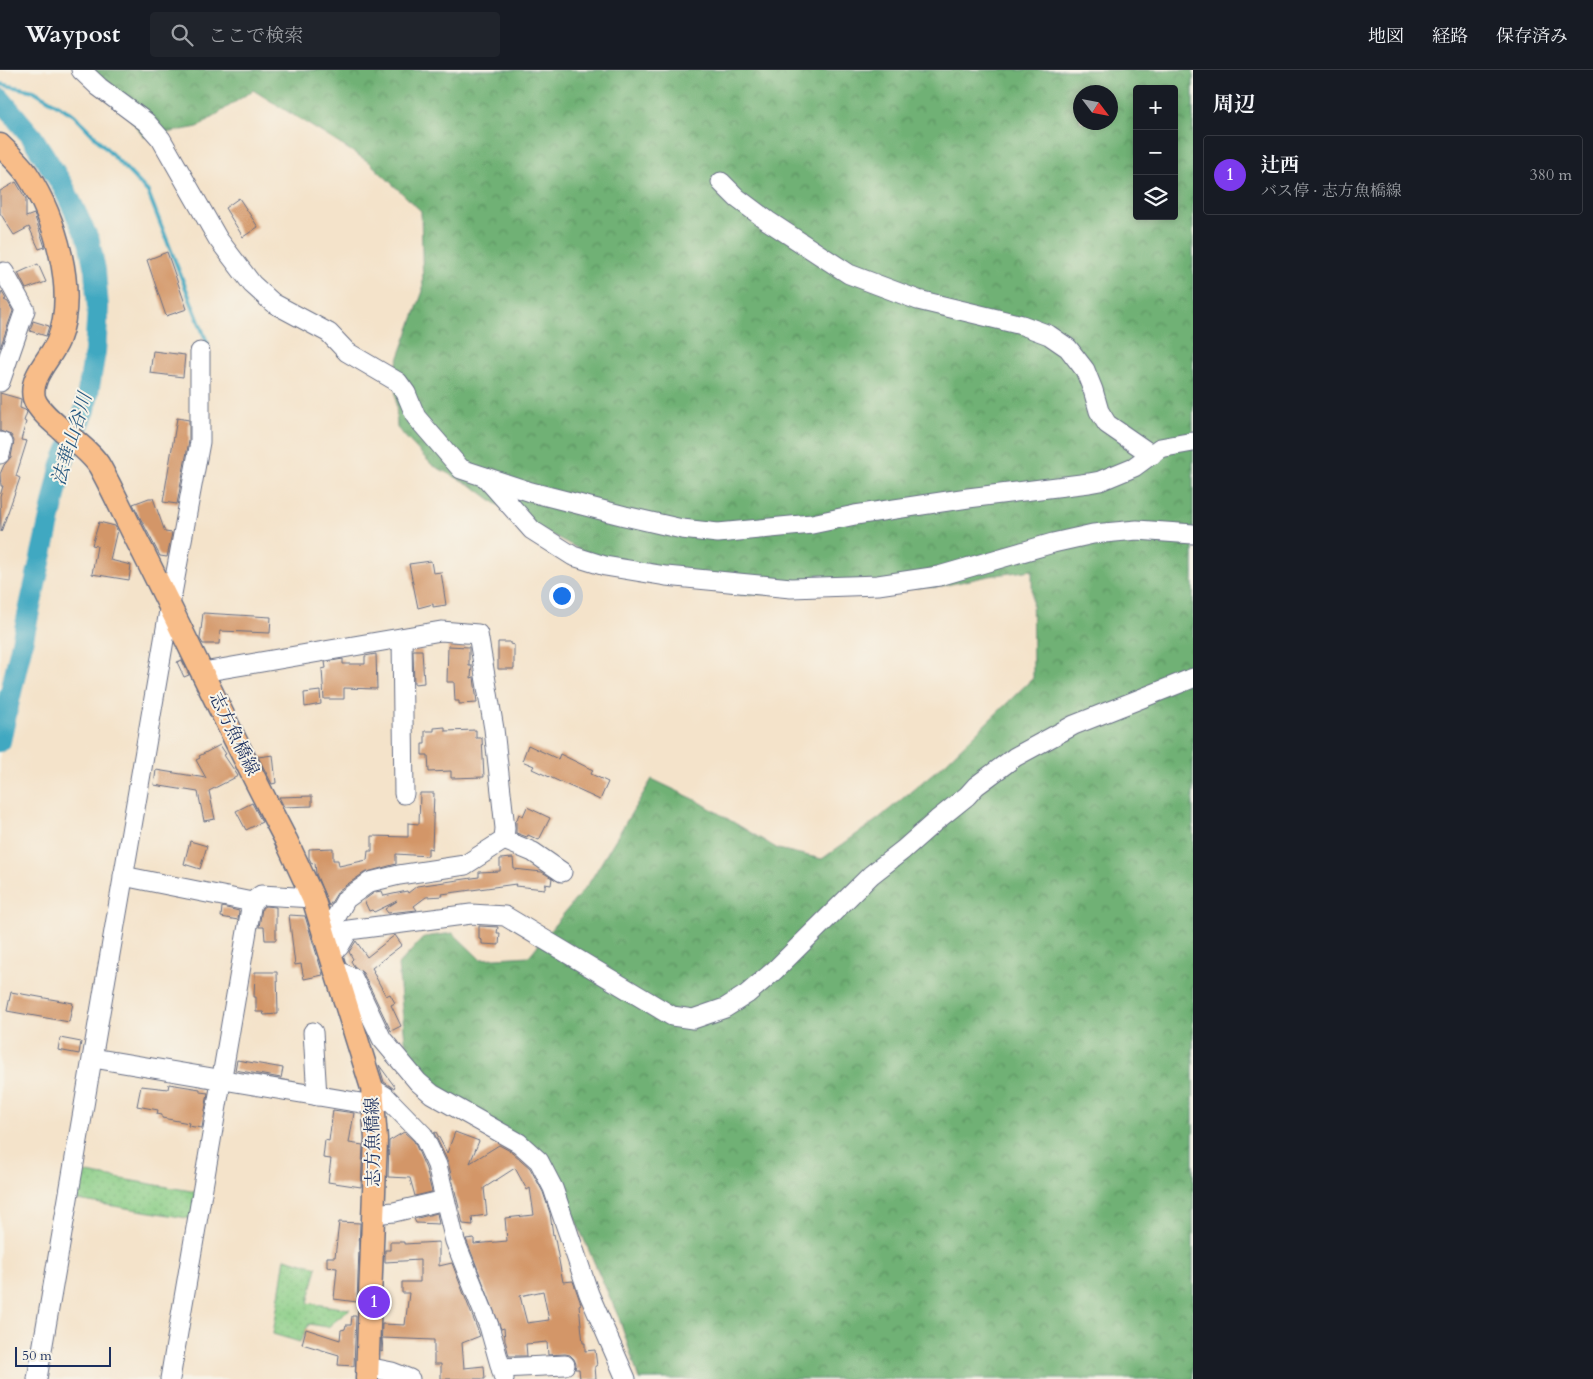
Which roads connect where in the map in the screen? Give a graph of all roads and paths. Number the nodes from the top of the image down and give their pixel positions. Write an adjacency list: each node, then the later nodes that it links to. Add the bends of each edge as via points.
1 (81, 70): 11 (street, via 146,122 160,139 218,239 252,284 273,303 329,334 347,352 398,382 416,416 461,469)
2 (0, 145): 13 (main road, 志方魚橋線, via 26,173 49,215 65,283 65,309 58,340 40,371 34,398 43,411 98,464)
3 (721, 182): 10 (street, via 768,222 850,274 918,300 1022,325 1049,335 1068,348 1085,370 1098,411 1108,424)
4 (1, 273): 6 (street, via 25,310)
5 (200, 352): 13 (street, via 200,442)
6 (0, 382)
7 (0, 442): 9 (street, via 3,443)
8 (1193, 442): 10 (street, via 1160,448)
9 (0, 454)
10 (1152, 455): 11 (street, via 1134,468 1089,483 968,498 812,524 718,533 682,529 625,516)
11 (485, 477): 12 (street, via 532,530 573,556 605,566 666,576 791,588 878,585 939,576 1093,534 1137,530)
12 (1193, 534)
13 (170, 605): 15 (main road, 志方魚橋線); 20 (street)
14 (402, 638): 15 (street); 17 (street); 18 (street, via 441,631 478,634 494,729)
15 (203, 672): 21 (main road, 志方魚橋線)
16 (1193, 678): 23 (street, via 1074,725 1015,757 871,875 747,994 725,1008 693,1019 672,1016 505,916 471,914 349,930)
17 (404, 794)
18 (504, 840): 19 (street, via 533,852); 23 (street, via 465,865 370,882 346,899 330,928)
19 (562, 872)
20 (124, 876): 22 (street); 25 (street)
21 (313, 898): 22 (street, via 261,895); 23 (main road, 志方魚橋線)
22 (252, 902): 26 (street)
23 (332, 959): 28 (main road, 志方魚橋線); 29 (street, via 353,978 382,1039 418,1082 432,1094)
24 (313, 1032): 27 (street)
25 (93, 1058): 26 (street); 36 (street)
26 (221, 1080): 27 (street); 37 (street)
27 (317, 1096): 28 (street)
28 (373, 1096): 31 (street, via 385,1096 423,1134 437,1165); 32 (main road, 志方魚橋線, via 376,1139)
29 (469, 1114): 30 (street); 39 (street, via 519,1143 539,1161 554,1188 589,1294)
30 (497, 1144)
31 (445, 1200): 32 (street); 35 (street, via 455,1241 489,1326)
32 (373, 1214): 34 (main road, 志方魚橋線)
33 (565, 1366): 35 (street)
34 (367, 1373): 38 (street, via 392,1372)
35 (502, 1373)
36 (37, 1379)
37 (170, 1379)
38 (410, 1379)
39 (626, 1379)

